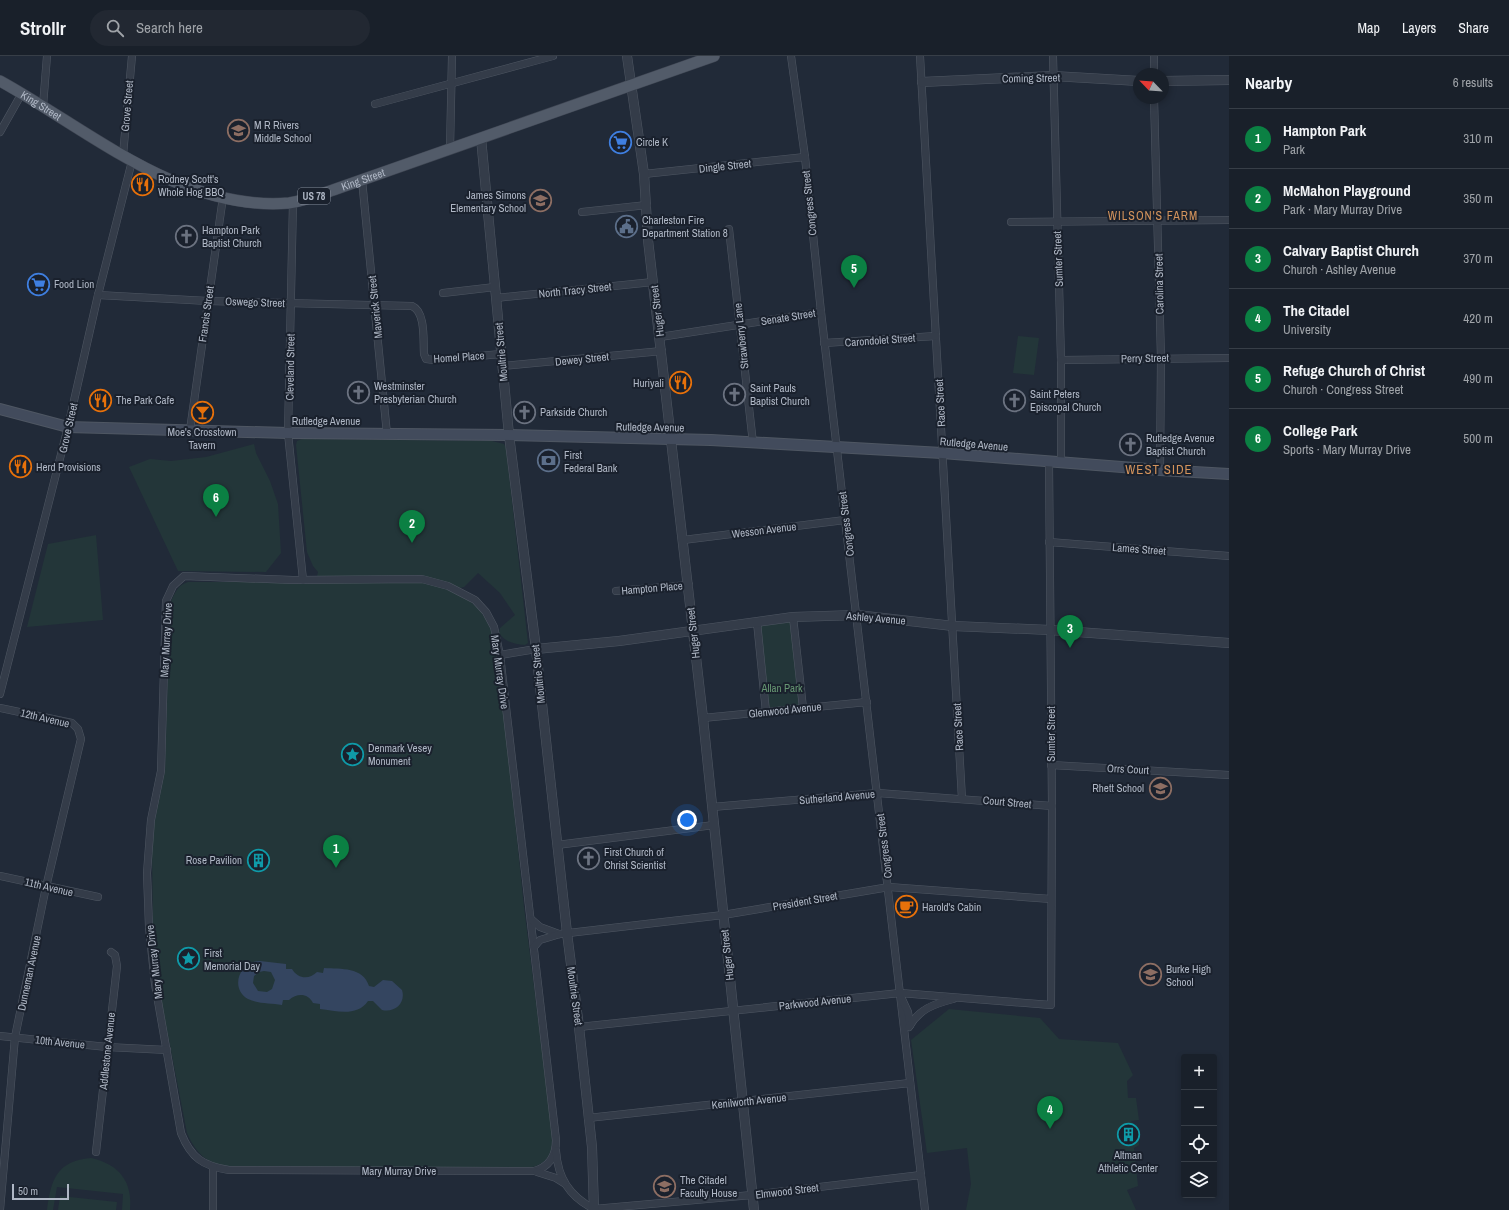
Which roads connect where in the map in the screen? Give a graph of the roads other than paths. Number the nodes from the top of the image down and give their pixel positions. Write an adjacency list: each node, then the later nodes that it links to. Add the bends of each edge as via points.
1 (47, 56): 23 (street)
2 (132, 56): 28 (street, Grove Street)
3 (452, 56): 18 (street)
4 (553, 56): 18 (street)
5 (626, 56): 19 (street, Huger Street)
6 (714, 56): 19 (main road, King Street / US 78)
7 (791, 56): 27 (street, Congress Street)
8 (920, 56): 17 (street, Race Street)
9 (1053, 56): 12 (street, Sumter Street)
10 (1154, 56): 11 (street)
11 (1154, 68)
12 (1053, 76): 13 (street, Coming Street); 17 (street, Coming Street); 38 (street, Sumter Street)
13 (1133, 80)
14 (1229, 80): 16 (street)
15 (0, 81): 20 (main road, King Street / US 78)
16 (1169, 81)
17 (922, 82): 52 (street, Race Street)
18 (452, 83): 21 (street); 26 (street)
19 (632, 85): 25 (main road, King Street / US 78); 29 (street, Huger Street)
20 (22, 93): 23 (main road, King Street / US 78); 24 (street)
21 (375, 104)
22 (1154, 104): 35 (street, Carolina Street)
23 (43, 106): 28 (main road, King Street / US 78)
24 (0, 132)
25 (482, 138): 26 (main road, King Street / US 78); 41 (street, Moultrie Street)
26 (450, 150): 30 (main road, King Street / US 78)
27 (805, 157): 29 (street, Dingle Street); 49 (street, Congress Street)
28 (127, 158): 31 (main road, King Street / US 78, via 183,185); 43 (street, Grove Street)
29 (644, 174): 33 (street, Huger Street)
30 (362, 180): 32 (main road, King Street / US 78); 47 (street, Maverick Street)
31 (223, 197): 32 (main road, King Street / US 78, via 258,202); 45 (street, Francis Street)
32 (293, 202): 46 (street, Cleveland Street)
33 (647, 205): 34 (street); 40 (street, Huger Street)
34 (582, 212)
35 (1158, 220): 36 (street); 38 (street); 56 (street, Carolina Street)
36 (1229, 220)
37 (1011, 222): 38 (street)
38 (1057, 222): 58 (street, Sumter Street)
39 (729, 229): 50 (street, Strawberry Lane)
40 (653, 282): 44 (street, North Tracy Street); 51 (street, Huger Street)
41 (495, 287): 42 (street); 44 (street, Moultrie Street)
42 (443, 293)
43 (98, 295): 45 (street, Oswego Street); 61 (street, Grove Street)
44 (496, 298): 55 (street, Moultrie Street)
45 (208, 301): 46 (street, Oswego Street); 62 (street, Francis Street)
46 (291, 303): 47 (street, Oswego Street); 63 (street, Cleveland Street)
47 (375, 305): 48 (street, Oswego Street); 64 (street, Maverick Street)
48 (412, 306): 55 (street, Homel Place, via 421,318 426,358 434,360)
49 (821, 312): 50 (street, Senate Street); 53 (street, Congress Street)
50 (739, 325): 51 (street, Senate Street); 67 (street, Strawberry Lane)
51 (660, 336): 54 (street, Huger Street)
52 (936, 336): 53 (street, Carondolet Street); 69 (street, Race Street)
53 (824, 344): 68 (street, Congress Street)
54 (662, 351): 59 (street, Dewey Street); 66 (street, Huger Street)
55 (501, 354): 59 (street, Moultrie Street)
56 (1161, 358): 57 (street, Perry Street); 58 (street, Perry Street); 72 (street, Carolina Street)
57 (1229, 358)
58 (1061, 360): 71 (street, Sumter Street)
59 (502, 366): 65 (street, Moultrie Street)
60 (0, 409): 61 (main road, Rutledge Avenue)
61 (68, 427): 62 (main road, Rutledge Avenue); 90 (street, Grove Street)
62 (190, 430): 63 (main road, Rutledge Avenue)
63 (288, 433): 64 (main road, Rutledge Avenue); 78 (street, Cleveland Street)
64 (387, 434): 65 (main road, Rutledge Avenue)
65 (508, 436): 66 (main road, Rutledge Avenue); 88 (street, Moultrie Street)
66 (672, 439): 67 (main road, Rutledge Avenue); 75 (street, Huger Street)
67 (753, 443): 68 (main road, Rutledge Avenue)
68 (837, 447): 69 (main road, Rutledge Avenue); 74 (street, Congress Street)
69 (942, 453): 70 (main road, Rutledge Avenue); 84 (street, Race Street)
70 (1049, 462): 71 (main road, Rutledge Avenue); 76 (street, Sumter Street)
71 (1061, 462): 72 (main road, Rutledge Avenue)
72 (1160, 470): 73 (main road, Rutledge Avenue)
73 (1229, 474)
74 (845, 520): 75 (street, Wesson Avenue); 81 (street, Congress Street)
75 (683, 540): 79 (street, Huger Street)
76 (1049, 542): 77 (street, Lames Street); 85 (street, Sumter Street)
77 (1229, 556)
78 (303, 580): 89 (street, Mary Murray Drive, via 422,579 448,586 475,600 486,612 494,627); 125 (street, Mary Murray Drive, via 184,576 173,586 166,601 161,771 151,820 147,873 155,984)
79 (689, 585): 80 (street, Hampton Place); 86 (street, Huger Street)
80 (616, 591)
81 (856, 615): 82 (street, Ashley Avenue); 84 (street, Ashley Avenue); 91 (street, Congress Street)
82 (793, 617): 83 (street, Ashley Avenue); 93 (street)
83 (757, 622): 86 (street, Ashley Avenue); 94 (street)
84 (953, 626): 85 (street, Ashley Avenue); 100 (street, Race Street)
85 (1050, 630): 87 (street, Ashley Avenue); 97 (street, Sumter Street)
86 (693, 631): 88 (street, Ashley Avenue); 95 (street, Huger Street)
87 (1229, 643)
88 (536, 649): 89 (street, Ashley Avenue); 104 (street, Moultrie Street)
89 (500, 655): 111 (street, Mary Murray Drive)
90 (0, 694)
91 (867, 702): 93 (street, Glenwood Avenue); 99 (street, Congress Street)
92 (0, 708): 96 (street, 12th Avenue, via 72,724 78,729)
93 (803, 708): 94 (street, Glenwood Avenue)
94 (766, 712): 95 (street, Glenwood Avenue)
95 (704, 718): 102 (street, Huger Street)
96 (81, 739): 106 (street, Dunneman Avenue)
97 (1052, 765): 98 (street, Orrs Court); 101 (street, Sumter Street)
98 (1229, 775)
99 (878, 793): 100 (street, Sutherland Avenue); 102 (street, Sutherland Avenue); 107 (street, Congress Street)
100 (962, 799): 101 (street, Court Street)
101 (1052, 806): 109 (street, Sumter Street)
102 (712, 807): 103 (street, Huger Street)
103 (714, 825): 104 (street); 110 (street, Huger Street)
104 (557, 845): 112 (street, Moultrie Street)
105 (0, 876): 106 (street, 11th Avenue)
106 (46, 887): 108 (street, 11th Avenue); 122 (street, Dunneman Avenue)
107 (889, 887): 109 (street, President Street); 110 (street, President Street); 115 (street, Congress Street)
108 (98, 898)
109 (1051, 899): 117 (street, Sumter Street)
110 (723, 915): 112 (street, President Street); 118 (street, Huger Street)
111 (532, 920): 112 (street, President Street, via 540,927); 113 (street, Mary Murray Drive)
112 (563, 933): 113 (street, President Street, via 540,940); 119 (street, Moultrie Street)
113 (534, 947): 129 (street, Mary Murray Drive)
114 (111, 952): 124 (street, Addlestone Avenue, via 115,955 117,966)
115 (900, 993): 116 (street, Parkwood Avenue); 118 (street, Parkwood Avenue); 120 (street, Congress Street, via 908,1012); 123 (street, Congress Street)
116 (957, 998): 117 (street, Parkwood Avenue); 120 (street, via 927,1008)
117 (1051, 1006)
118 (733, 1010): 119 (street, Parkwood Avenue); 127 (street, Huger Street)
119 (579, 1027): 128 (street, Moultrie Street)
120 (909, 1027): 123 (street, Congress Street)
121 (0, 1036): 122 (street, 10th Avenue)
122 (15, 1037): 124 (street, 10th Avenue); 131 (street, Dunneman Avenue)
123 (905, 1043): 126 (street, Congress Street)
124 (106, 1047): 125 (street, 10th Avenue); 130 (street, Addlestone Avenue)
125 (167, 1050): 132 (street, Mary Murray Drive, via 181,1133 196,1158)
126 (910, 1083): 127 (street, Kenilworth Avenue); 134 (street, Congress Street)
127 (743, 1101): 128 (street, Kenilworth Avenue); 136 (street, Huger Street)
128 (588, 1118): 139 (street, Moultrie Street)
129 (556, 1149): 133 (street, via 549,1164); 135 (street, Mary Murray Drive, via 557,1168)
130 (96, 1152)
131 (2, 1158): 137 (street, Dunneman Avenue)
132 (213, 1167): 133 (street, Mary Murray Drive, via 229,1170); 138 (street)
133 (534, 1171): 135 (street, Mary Murray Drive, via 551,1175)
134 (921, 1175): 136 (street, Elmwood Street); 141 (street, Congress Street)
135 (566, 1184): 139 (street, via 576,1198)
136 (752, 1195): 139 (street, Elmwood Street); 140 (street, Huger Street)
137 (0, 1210)
138 (212, 1210)
139 (594, 1210)
140 (754, 1210)
141 (925, 1210)

